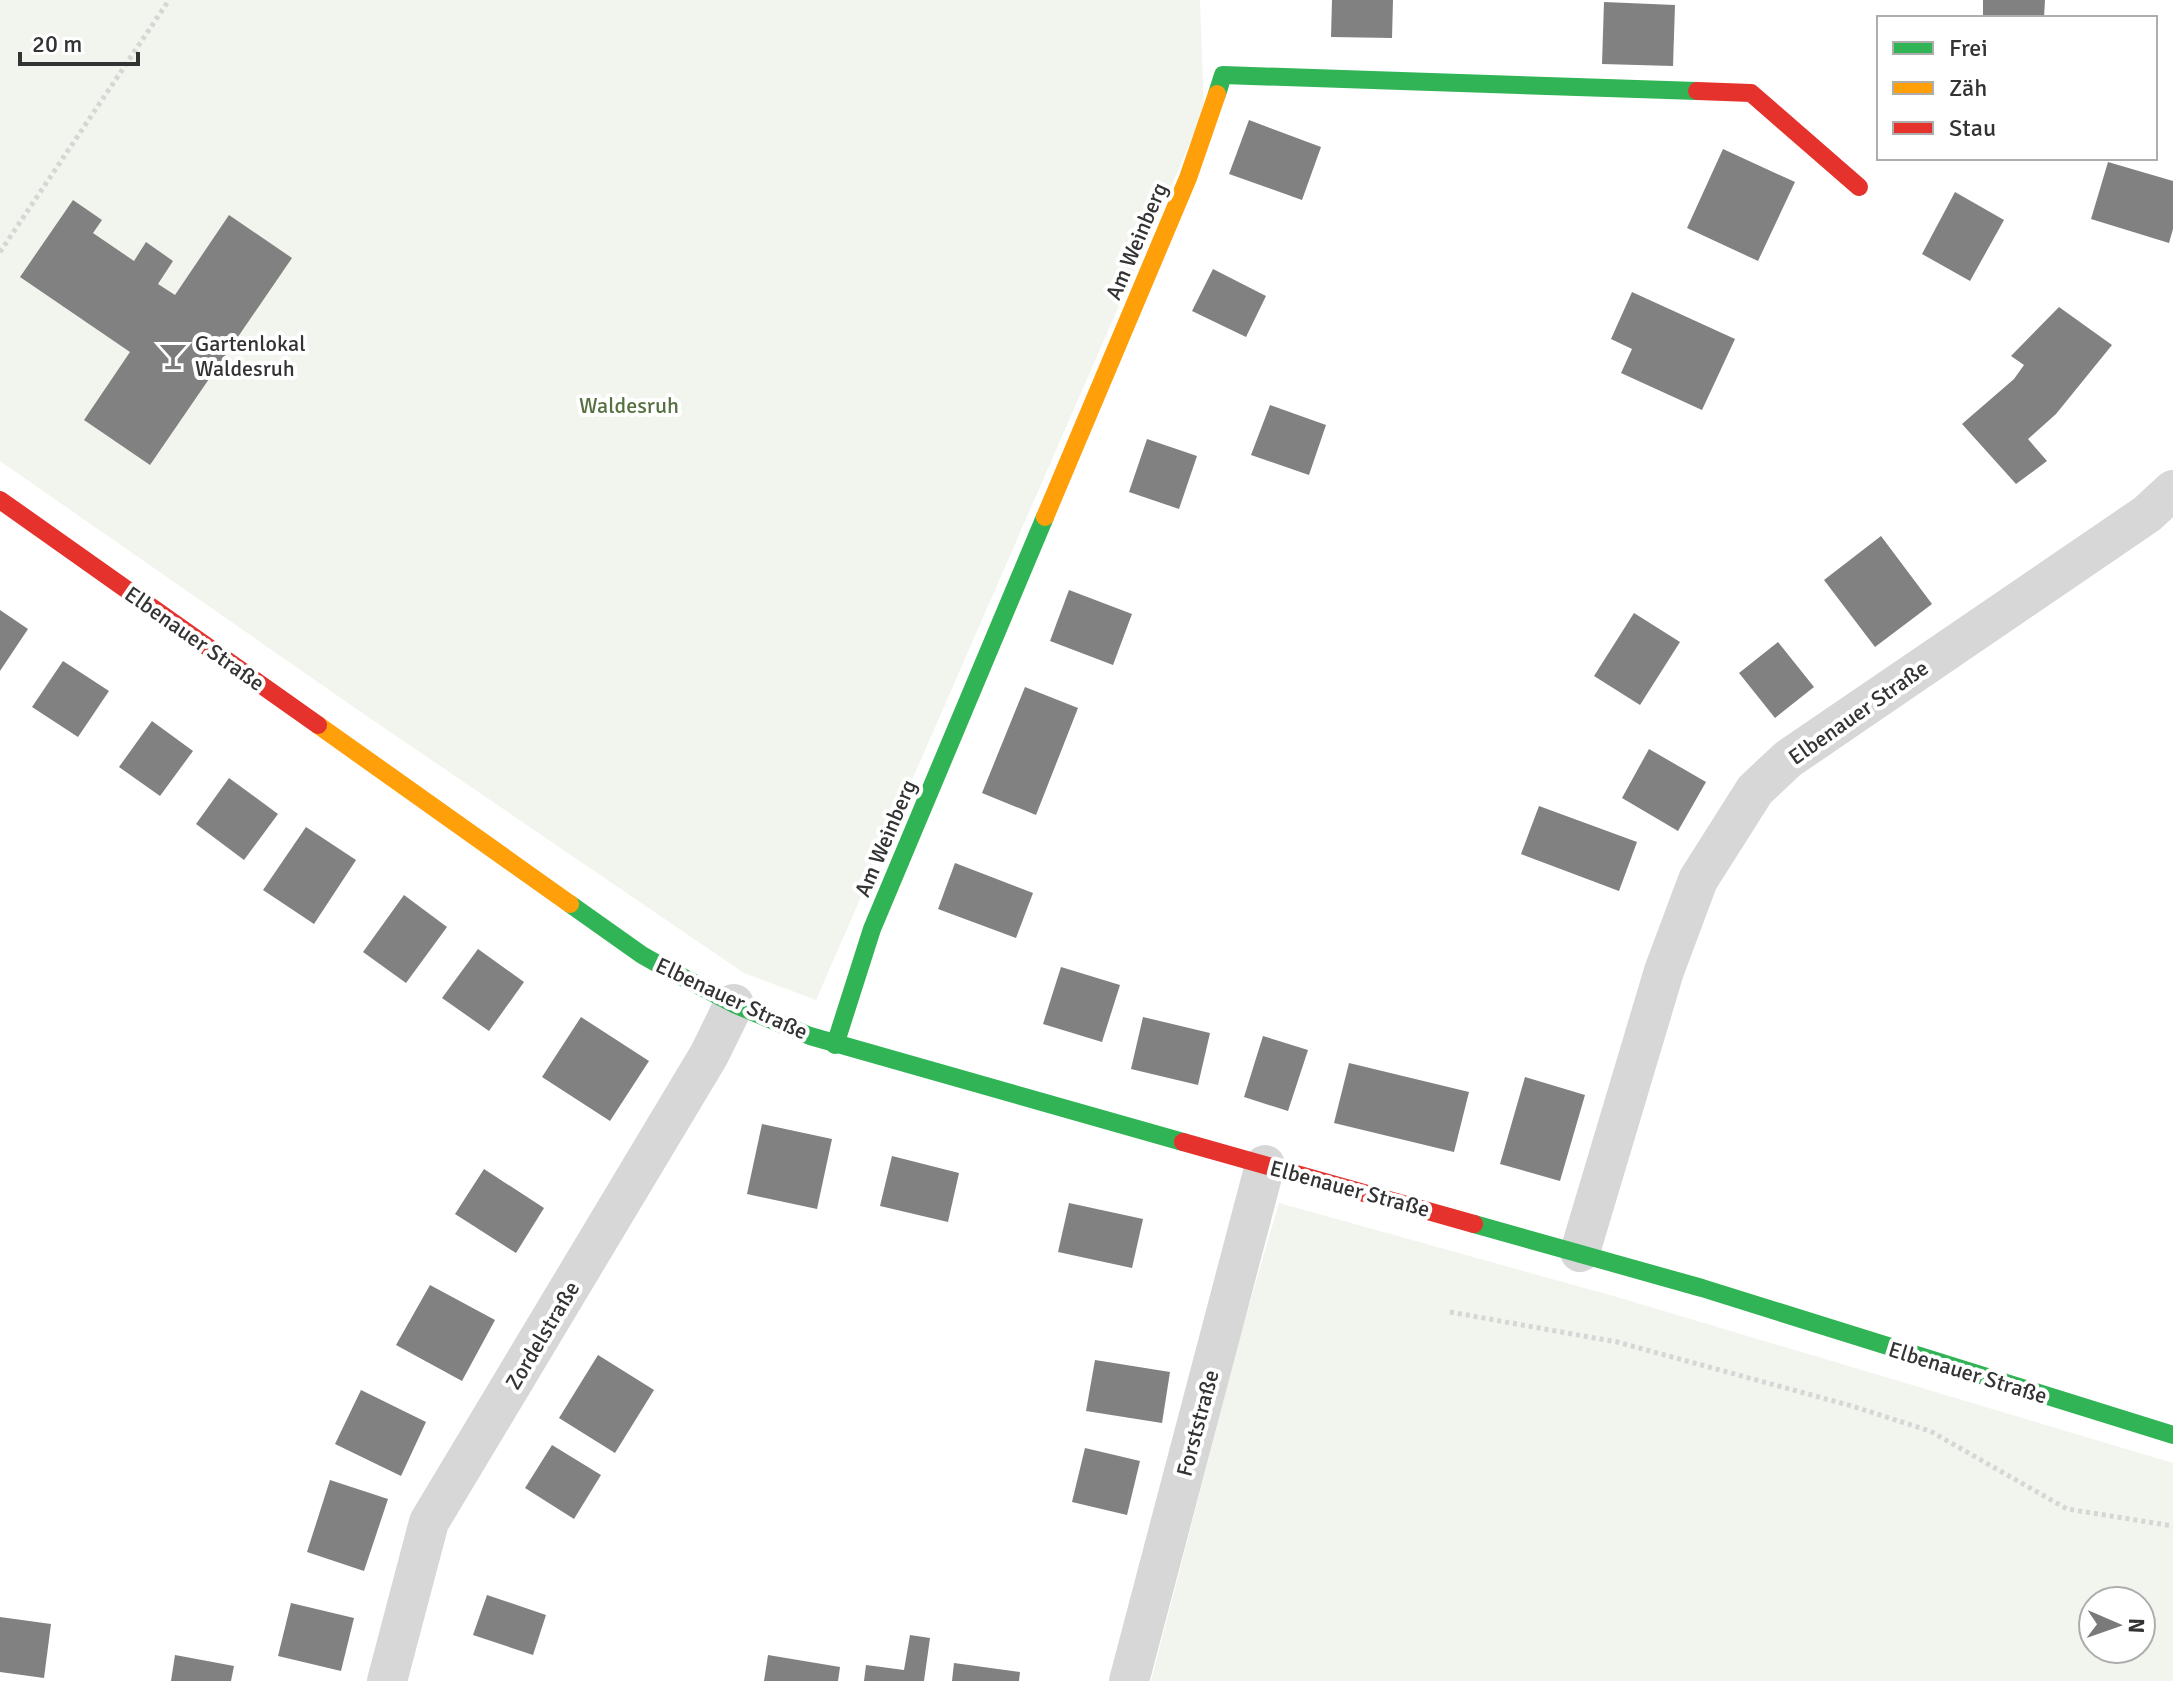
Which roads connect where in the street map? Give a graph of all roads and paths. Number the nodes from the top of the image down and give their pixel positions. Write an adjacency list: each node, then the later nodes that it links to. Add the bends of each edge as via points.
1 (169, 0): 3 (path)
2 (1859, 187): 7 (street, Am Weinberg, via 1751,93 1223,75 1188,178 872,929)
3 (0, 252)
4 (2173, 490): 9 (street, Elbenauer Straße, via 2147,514 1788,759 1755,790 1698,880 1664,971)
5 (0, 500): 6 (street, Elbenauer Straße, via 617,939)
6 (734, 1004): 7 (street, Elbenauer Straße); 13 (street, Zordelstraße, via 709,1055 429,1522)
7 (835, 1045): 8 (street, Elbenauer Straße)
8 (1265, 1165): 9 (street, Elbenauer Straße); 14 (street, Forststraße)
9 (1580, 1252): 11 (street, Elbenauer Straße)
10 (1450, 1312): 12 (path, via 1617,1342 1852,1406 1930,1431 2067,1509)
11 (2173, 1435)
12 (2173, 1526)
13 (387, 1681)
14 (1129, 1681)

